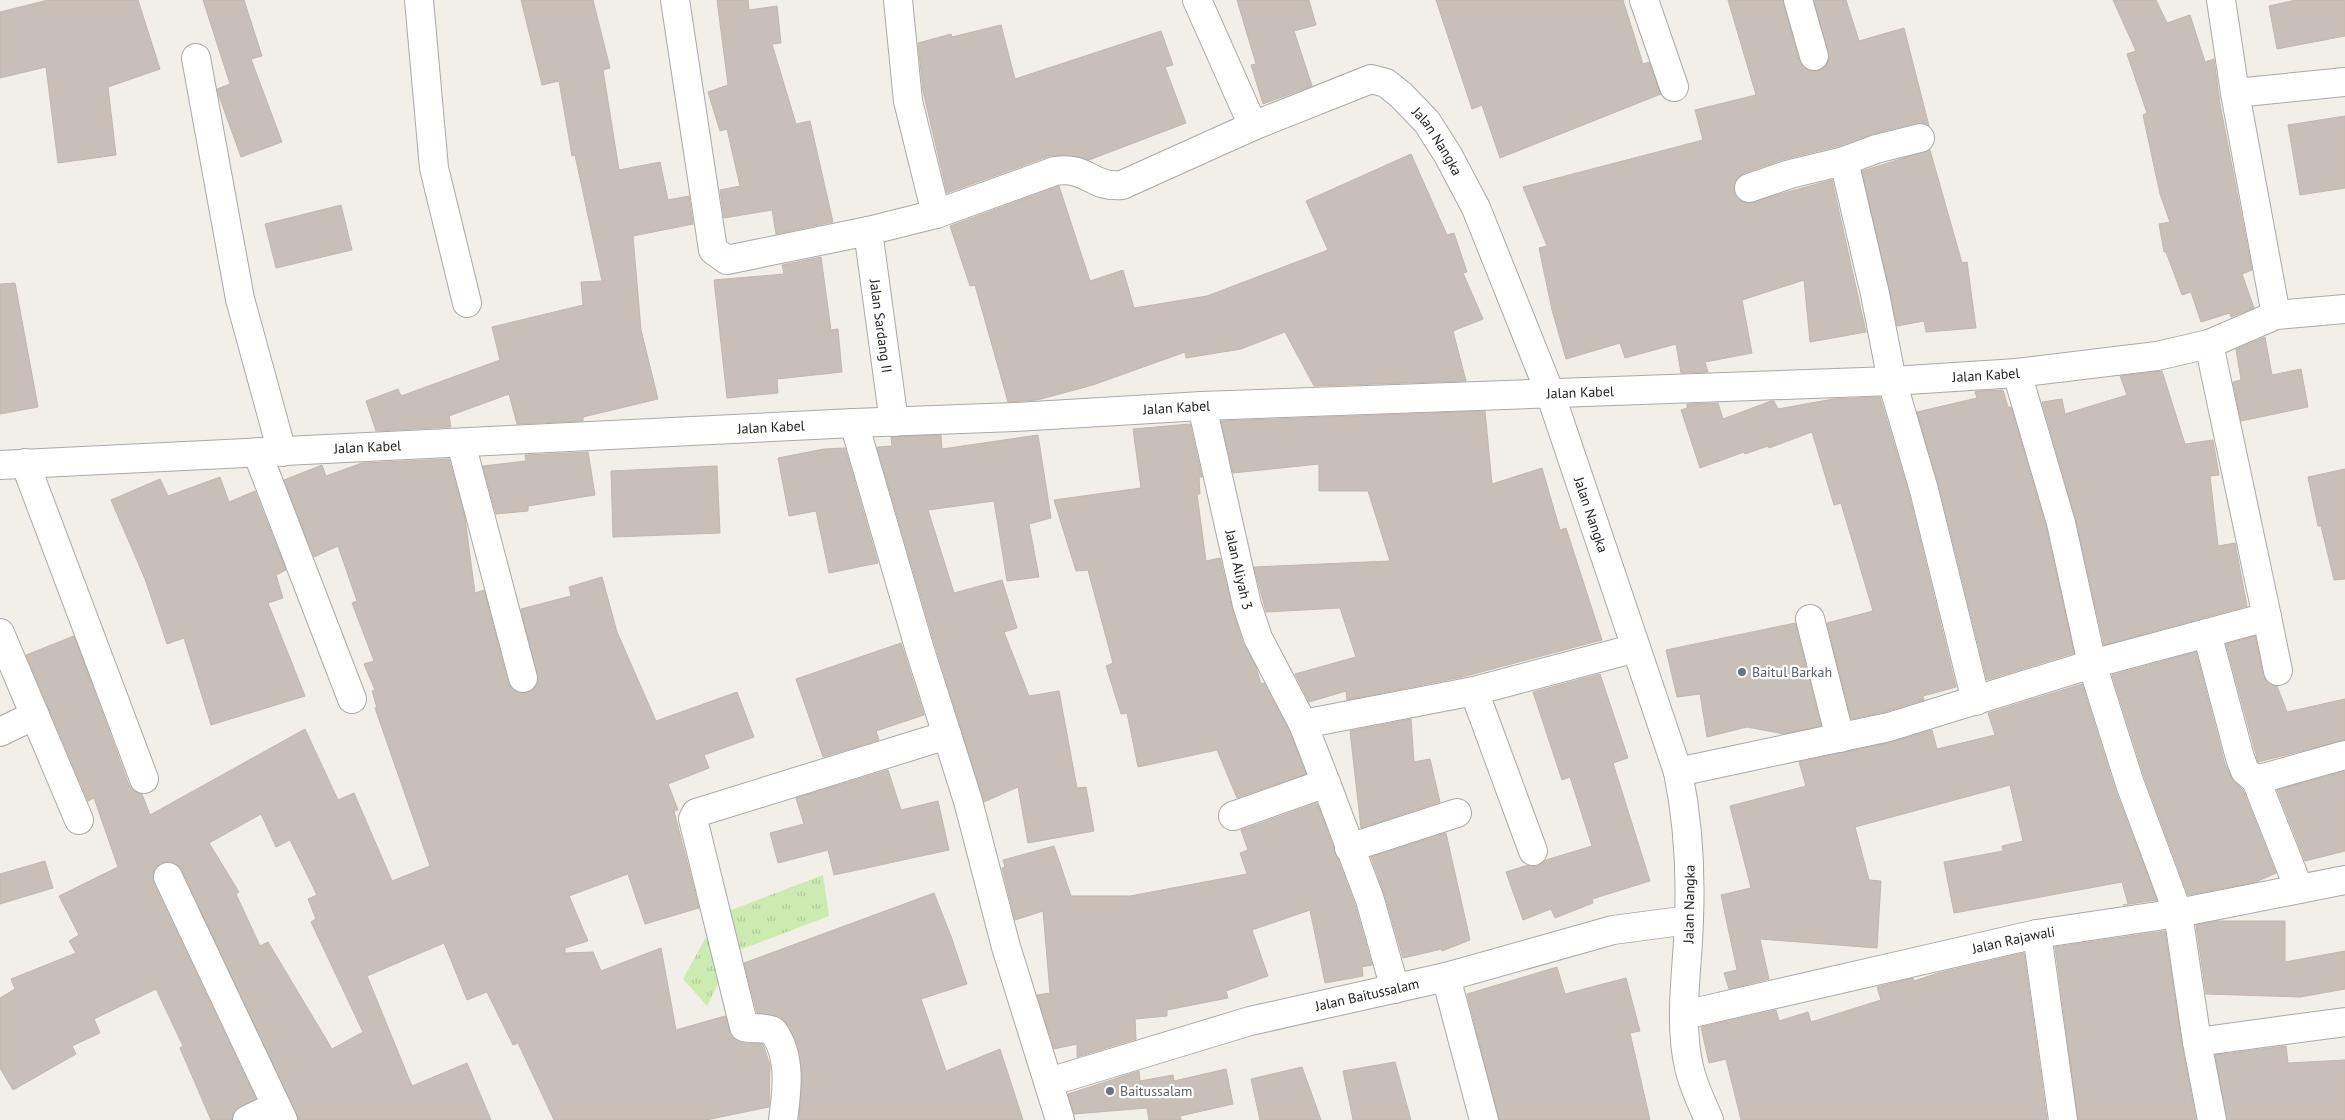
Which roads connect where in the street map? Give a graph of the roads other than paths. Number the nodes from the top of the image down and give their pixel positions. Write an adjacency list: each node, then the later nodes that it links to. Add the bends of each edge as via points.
1 (419, 0): 19 (street, via 434,168)
2 (675, 0): 18 (street, Jalan Nangka, via 713,250 727,260)
3 (898, 0): 17 (street, via 908,101)
4 (1197, 0): 13 (street)
5 (1644, 0): 11 (street)
6 (1798, 0): 8 (street)
7 (2221, 0): 12 (street)
8 (1814, 56)
9 (196, 58): 30 (street)
10 (2345, 82): 12 (street)
11 (1674, 87)
12 (2235, 93): 21 (street)
13 (1253, 126): 17 (street, Jalan Nangka, via 1122,185 1104,185 1079,171 1055,171); 25 (street, Jalan Nangka, via 1371,80 1386,82 1401,95 1427,122 1476,208)
14 (1920, 138): 15 (street)
15 (1844, 161): 16 (street); 24 (street)
16 (1749, 188)
17 (936, 214): 18 (street, Jalan Nangka)
18 (868, 231): 27 (street, Jalan Sardang II)
19 (467, 302)
20 (2345, 309): 21 (street, Jalan Kabel)
21 (2276, 315): 22 (street, Jalan Kabel)
22 (2209, 344): 23 (street, Jalan Kabel, via 2157,356); 32 (street)
23 (2017, 373): 24 (street, Jalan Kabel); 37 (street, via 2061,523)
24 (1892, 381): 25 (street, Jalan Kabel); 42 (street, via 1924,490)
25 (1550, 393): 26 (street, Jalan Kabel); 36 (street, Jalan Nangka)
26 (1202, 406): 27 (street, Jalan Kabel); 44 (street, Jalan Aliyah 3, via 1247,605 1270,666)
27 (894, 422): 28 (street, Jalan Kabel)
28 (854, 423): 29 (street, Jalan Kabel); 46 (street)
29 (462, 443): 30 (street, Jalan Kabel); 39 (street)
30 (269, 452): 31 (street, Jalan Kabel); 41 (street)
31 (12, 464): 50 (street)
32 (2267, 617): 35 (street); 38 (street)
33 (1810, 619): 47 (street)
34 (0, 633): 43 (street)
35 (2207, 633): 37 (street); 51 (street, via 2240,758 2245,771)
36 (1636, 648): 40 (street); 49 (street, Jalan Nangka)
37 (2092, 664): 42 (street); 61 (street, via 2130,784)
38 (2278, 672)
39 (523, 678)
40 (1474, 691): 44 (street); 57 (street)
41 (352, 699)
42 (1976, 701): 47 (street)
43 (35, 715): 45 (street); 55 (street)
44 (1303, 724): 52 (street, Jalan Aliyah 3)
45 (0, 732)
46 (947, 735): 69 (street, via 968,801 1006,947); 72 (street, via 696,813 693,819 744,1027 773,1031 783,1055 788,1082)
47 (1840, 738): 49 (street)
48 (2345, 755): 51 (street)
49 (1678, 772): 62 (street, Jalan Nangka, via 1687,818)
50 (144, 779)
51 (2256, 780): 60 (street)
52 (1326, 783): 54 (street); 56 (street, Jalan Aliyah 3)
53 (1457, 812): 56 (street)
54 (1233, 816)
55 (79, 820)
56 (1350, 848): 65 (street, Jalan Aliyah 3, via 1370,900)
57 (1533, 851)
58 (168, 877): 70 (street)
59 (2345, 880): 60 (street, Jalan Rajawali)
60 (2299, 889): 61 (street, Jalan Rajawali)
61 (2178, 913): 63 (street, Jalan Rajawali); 68 (street)
62 (1689, 920): 64 (street, Jalan Baitussalam, via 1613,930); 66 (street, Jalan Nangka)
63 (2037, 934): 66 (street, Jalan Rajawali); 76 (street)
64 (1446, 977): 65 (street, Jalan Baitussalam); 74 (street)
65 (1395, 989): 69 (street, Jalan Baitussalam, via 1250,1021)
66 (1684, 1016): 75 (street, Jalan Nangka, via 1689,1067)
67 (2345, 1022): 68 (street)
68 (2197, 1042): 77 (street)
69 (1048, 1082): 73 (street)
70 (279, 1113): 71 (street)
71 (247, 1120)
72 (783, 1120)
73 (1060, 1120)
74 (1484, 1120)
75 (1709, 1120)
76 (2063, 1120)
77 (2212, 1120)

